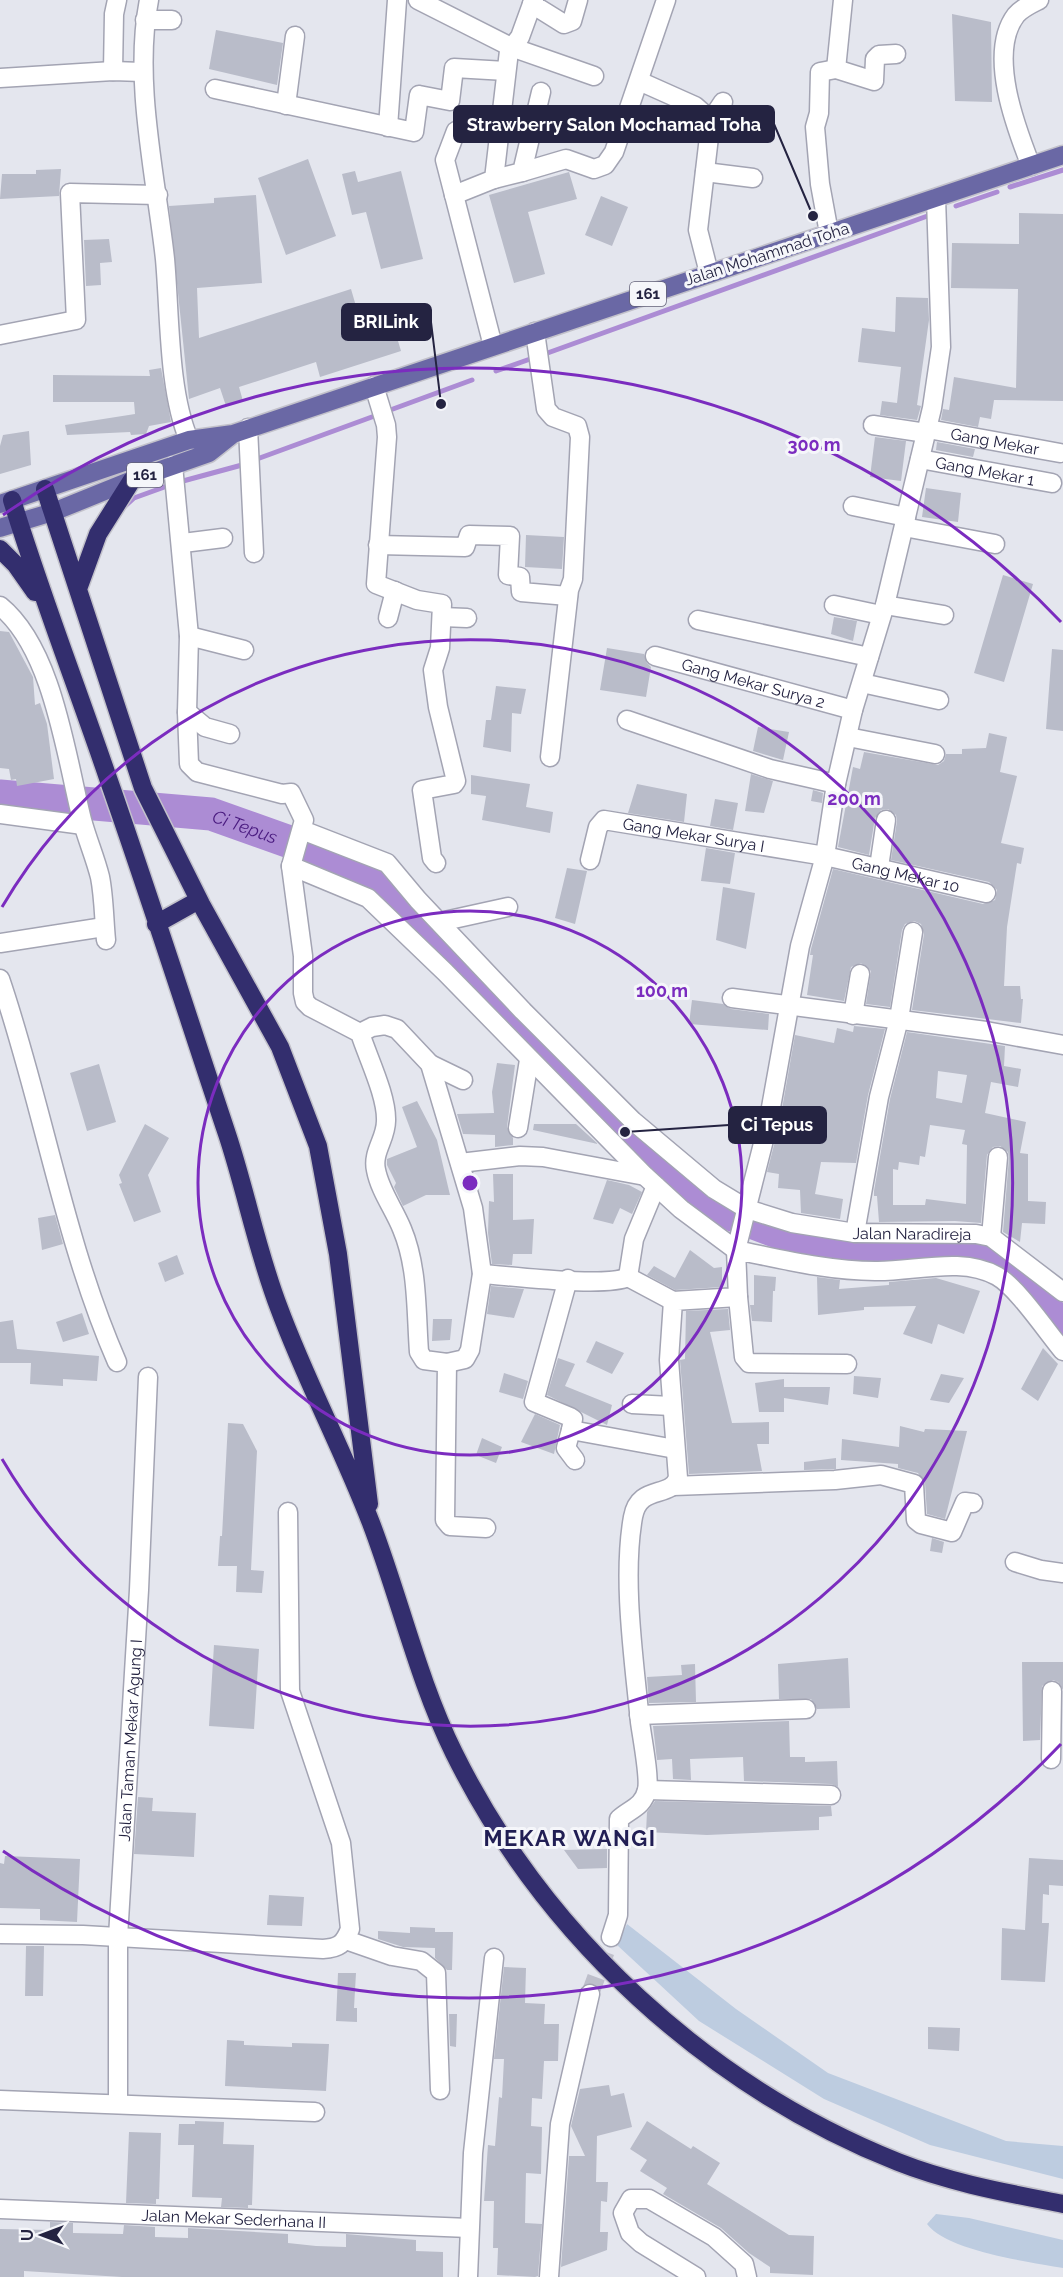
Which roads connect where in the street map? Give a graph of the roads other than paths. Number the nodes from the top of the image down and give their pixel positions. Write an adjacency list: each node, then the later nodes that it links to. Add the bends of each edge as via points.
1 (117, 0): 16 (street)
2 (149, 0): 10 (street)
3 (397, 0): 27 (street)
4 (418, 0): 13 (street)
5 (578, 0): 9 (street, via 572,21 564,24)
6 (666, 0): 21 (street)
7 (843, 0): 15 (street)
8 (1039, 0): 30 (street, via 1016,15 1006,41 1011,115)
9 (533, 2): 13 (street, via 520,37)
10 (145, 20): 11 (street); 18 (street)
11 (172, 20)
12 (296, 36): 25 (street)
13 (512, 47): 17 (street); 19 (street)
14 (896, 54): 15 (street, via 875,59 874,81)
15 (836, 69): 38 (street, via 820,72 815,127)
16 (113, 71): 18 (street); 20 (street)
17 (506, 71): 27 (street, via 454,68 450,101 419,95 415,131); 34 (street)
18 (142, 72): 35 (street)
19 (594, 76)
20 (0, 78)
21 (639, 81): 26 (street, via 695,105); 31 (street, via 606,165 594,169 566,159)
22 (215, 89): 25 (street)
23 (541, 92): 31 (street)
24 (723, 102): 26 (street)
25 (286, 105): 27 (street)
26 (711, 120): 32 (street)
27 (388, 127)
28 (456, 131): 36 (street, via 445,156)
29 (1063, 155): 30 (main road, Jalan Mohammad Toha / 161)
30 (1031, 166): 37 (main road, Jalan Mohammad Toha / 161)
31 (522, 172): 34 (street)
32 (705, 172): 33 (street); 39 (street, via 698,230)
33 (753, 178)
34 (494, 179): 36 (street)
35 (158, 195): 41 (street, via 70,194 76,320); 48 (street, via 176,396)
36 (454, 195): 42 (street)
37 (936, 198): 38 (main road, Jalan Mohammad Toha / 161); 46 (street, via 941,346)
38 (829, 233): 39 (main road, Jalan Mohammad Toha / 161)
39 (709, 273): 40 (main road, Jalan Mohammad Toha / 161)
40 (535, 332): 42 (main road, Jalan Mohammad Toha / 161); 70 (street, via 548,413 577,426 580,438 573,579)
41 (0, 335)
42 (494, 346): 43 (main road, Jalan Mohammad Toha / 161)
43 (374, 386): 45 (main road, Jalan Mohammad Toha / 161); 65 (street, via 387,437)
44 (873, 425): 46 (street, Gang Mekar)
45 (240, 431): 48 (main road, Jalan Mohammad Toha / 161); 51 (main road, Jalan Mohammad Toha / 161, via 209,453); 67 (street)
46 (927, 431): 47 (street, Gang Mekar); 50 (street)
47 (986, 439): 49 (street, Gang Mekar); 52 (street)
48 (189, 440): 55 (main road, Jalan Mohammad Toha / 161)
49 (1060, 453)
50 (920, 459): 52 (street, Gang Mekar 1); 60 (street)
51 (173, 465): 53 (main road, Jalan Mohammad Toha / 161); 63 (street)
52 (981, 469): 54 (street, Gang Mekar 1)
53 (132, 480): 58 (main road, Jalan Mohammad Toha / 161); 68 (highway, via 98,534)
54 (1052, 483)
55 (45, 489): 56 (main road, Jalan Mohammad Toha / 161); 58 (highway)
56 (6, 502): 59 (highway)
57 (853, 506): 60 (street)
58 (53, 512): 59 (main road, Jalan Mohammad Toha / 161); 68 (highway)
59 (19, 522): 61 (main road, Jalan Mohammad Toha / 161); 74 (highway)
60 (905, 522): 64 (street); 73 (street)
61 (0, 528)
62 (223, 538): 63 (street)
63 (183, 543): 80 (street)
64 (995, 544)
65 (378, 545): 69 (street, via 376,584); 70 (street, via 465,547 469,535 510,536 508,575 520,577 521,592)
66 (0, 549): 74 (highway, via 16,565)
67 (254, 553)
68 (78, 589): 104 (highway, via 144,788)
69 (395, 591): 76 (street, via 442,604); 77 (street)
70 (568, 596): 92 (street)
71 (834, 605): 73 (street)
72 (0, 606): 96 (street, via 20,624 35,652 65,739)
73 (883, 610): 75 (street); 83 (street)
74 (47, 611): 107 (highway)
75 (944, 615)
76 (442, 617): 78 (street); 101 (street, via 440,648 433,670 456,782 422,790)
77 (388, 618)
78 (467, 618)
79 (698, 620): 83 (street)
80 (189, 636): 81 (street); 87 (street)
81 (244, 650)
82 (655, 656): 86 (street, Gang Mekar Surya 2)
83 (869, 657): 84 (street)
84 (862, 683): 85 (street); 86 (street)
85 (939, 700)
86 (853, 710): 90 (street)
87 (187, 712): 89 (street, via 205,727); 97 (street, via 187,758 192,769 282,794 291,793 304,820)
88 (627, 720): 93 (street, via 770,769)
89 (230, 734)
90 (848, 737): 91 (street); 93 (street)
91 (935, 754)
92 (550, 757)
93 (836, 784): 98 (street)
94 (0, 814): 96 (street)
95 (886, 820): 102 (street)
96 (83, 823): 109 (street, via 100,879 105,934)
97 (302, 832): 100 (street); 106 (street, Jalan Naradireja, via 387,863)
98 (825, 856): 99 (street, Gang Mekar Surya I, via 604,820 598,826); 102 (street, Gang Mekar 10); 113 (street, via 800,946)
99 (591, 860)
100 (292, 861): 116 (street, via 305,1002); 118 (street, via 368,898)
101 (436, 863)
102 (879, 867): 103 (street, Gang Mekar 10)
103 (986, 892)
104 (199, 900): 107 (highway); 148 (highway, via 280,1047 318,1146 338,1254)
105 (508, 907): 106 (street)
106 (440, 922): 125 (street, Jalan Naradireja, via 633,1121)
107 (156, 924): 148 (highway, via 233,1153 278,1306)
108 (913, 932): 115 (street)
109 (0, 943)
110 (860, 974): 114 (street)
111 (0, 979): 136 (street, via 38,1100 95,1312)
112 (732, 998): 113 (street)
113 (790, 1007): 114 (street); 125 (street, via 768,1124)
114 (853, 1015): 115 (street)
115 (899, 1019): 117 (street); 126 (street, via 879,1097)
116 (360, 1033): 119 (street, via 385,1025 397,1029); 137 (street, via 386,1110 384,1134 374,1161 408,1250 419,1352 424,1360)
117 (1063, 1045)
118 (529, 1060): 121 (street); 124 (street)
119 (430, 1064): 120 (street); 123 (street)
120 (463, 1080)
121 (518, 1128)
122 (998, 1157): 127 (street)
123 (459, 1163): 124 (street, via 543,1157); 129 (street, via 473,1208)
124 (650, 1181): 128 (street, via 681,1209); 130 (street)
125 (745, 1214): 126 (street, Jalan Naradireja); 128 (street)
126 (855, 1233): 127 (street, Jalan Naradireja)
127 (991, 1237): 132 (street, Jalan Naradireja)
128 (736, 1247): 133 (street); 135 (street, via 816,1265 875,1271 944,1267 988,1272 1000,1277)
129 (482, 1274): 131 (street); 137 (street, via 470,1350 465,1359)
130 (628, 1277): 131 (street, via 618,1282); 134 (street)
131 (568, 1280): 142 (street, via 534,1402 573,1419)
132 (1062, 1286)
133 (738, 1297): 134 (street); 138 (street, via 744,1357 749,1363)
134 (673, 1301): 141 (street)
135 (1063, 1351)
136 (117, 1362)
137 (447, 1363): 149 (street, via 445,1520 450,1526)
138 (847, 1364)
139 (148, 1377): 160 (street, Jalan Taman Mekar Agung I)
140 (632, 1404): 141 (street)
141 (671, 1406): 143 (street)
142 (571, 1430): 143 (street); 144 (street, via 566,1448)
143 (675, 1449): 145 (street, via 678,1479)
144 (575, 1460)
145 (673, 1486): 146 (street, via 881,1475 914,1485 916,1520 952,1532 965,1502); 155 (street, via 644,1496 637,1503 630,1539 631,1645)
146 (973, 1503)
147 (288, 1512): 162 (street, via 290,1691 340,1844 350,1929)
148 (371, 1524): 169 (highway, via 453,1750 489,1814 539,1888 584,1942 648,2007 730,2072 801,2117 900,2163 988,2190)
149 (486, 1528)
150 (1015, 1562): 151 (street)
151 (1063, 1573)
152 (1052, 1691): 154 (street)
153 (806, 1709): 155 (street)
154 (1057, 1712): 156 (street)
155 (639, 1715): 157 (street)
156 (1051, 1759)
157 (647, 1790): 158 (street); 161 (street, via 636,1809 619,1819 618,1915)
158 (831, 1795)
159 (0, 1934): 160 (street)
160 (118, 1937): 162 (street, via 322,1949 338,1948); 167 (street, Jalan Taman Mekar Agung I)
161 (611, 1937)
162 (346, 1940): 165 (street, via 392,1956 421,1961 436,1973)
163 (494, 1958): 171 (street)
164 (590, 1994): 173 (street, via 560,2124)
165 (440, 2090)
166 (0, 2100): 167 (street)
167 (118, 2104): 168 (street)
168 (315, 2112)
169 (1063, 2204)
170 (0, 2209): 171 (street, Jalan Mekar Sederhana II)
171 (468, 2228): 172 (street)
172 (468, 2277)
173 (549, 2277)
174 (696, 2277): 175 (street, via 630,2233 623,2213 631,2199 649,2199 714,2237 744,2264)
175 (747, 2277)

